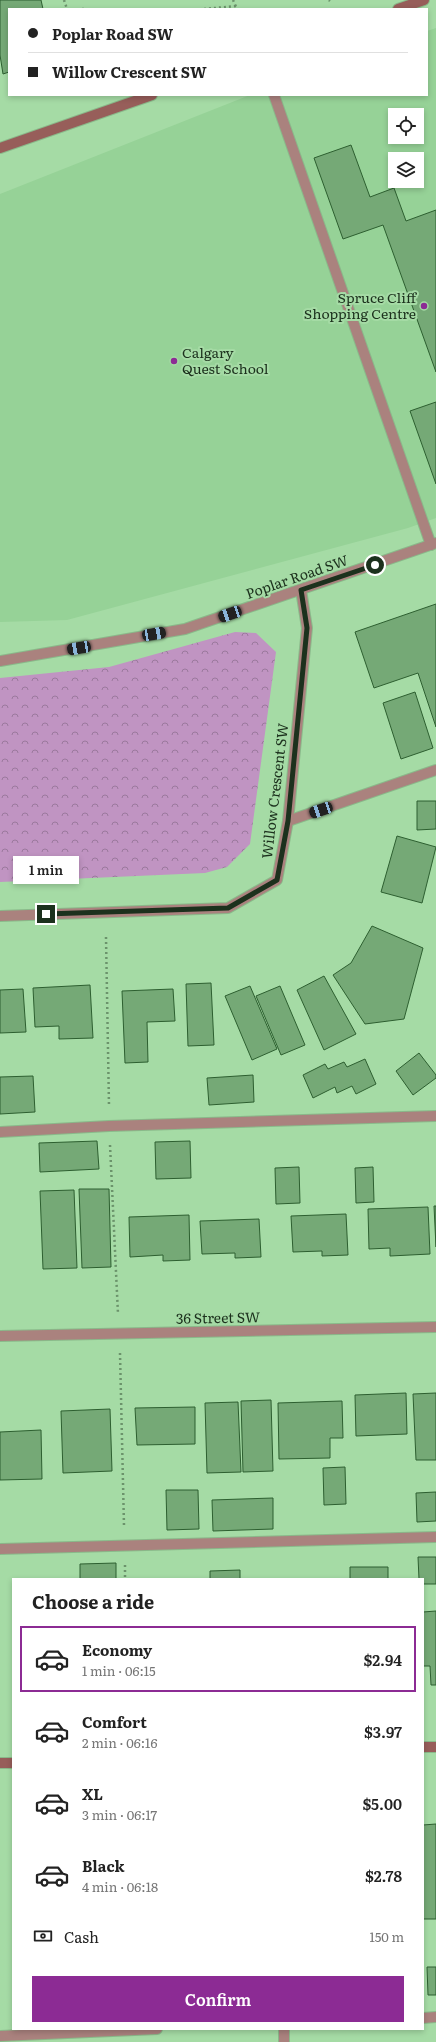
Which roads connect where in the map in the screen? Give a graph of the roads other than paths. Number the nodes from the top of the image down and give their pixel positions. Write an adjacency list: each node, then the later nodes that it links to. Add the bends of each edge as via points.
1 (424, 0): 2 (street)
2 (401, 8)
3 (149, 96): 5 (street)
4 (274, 96): 6 (street)
5 (1, 145)
6 (433, 544): 7 (street, Poplar Road SW)
7 (301, 590): 8 (street, Poplar Road SW, via 184,629); 10 (street, Willow Crescent SW, via 307,628)
8 (0, 661)
9 (436, 770): 10 (street)
10 (288, 821): 11 (street, Willow Crescent SW, via 277,880 228,908)
11 (0, 916)
12 (436, 1116): 13 (street)
13 (0, 1132)
14 (436, 1327): 15 (street, 36 Street SW)
15 (0, 1336)
16 (436, 1537): 17 (street)
17 (0, 1549)
18 (424, 1747): 19 (street)
19 (436, 1747)
20 (0, 1763): 21 (street)
21 (12, 1763)
22 (436, 2017): 23 (street)
23 (424, 2018)
24 (135, 2030): 26 (street)
25 (284, 2030): 27 (street)
26 (0, 2036)
27 (284, 2042)

